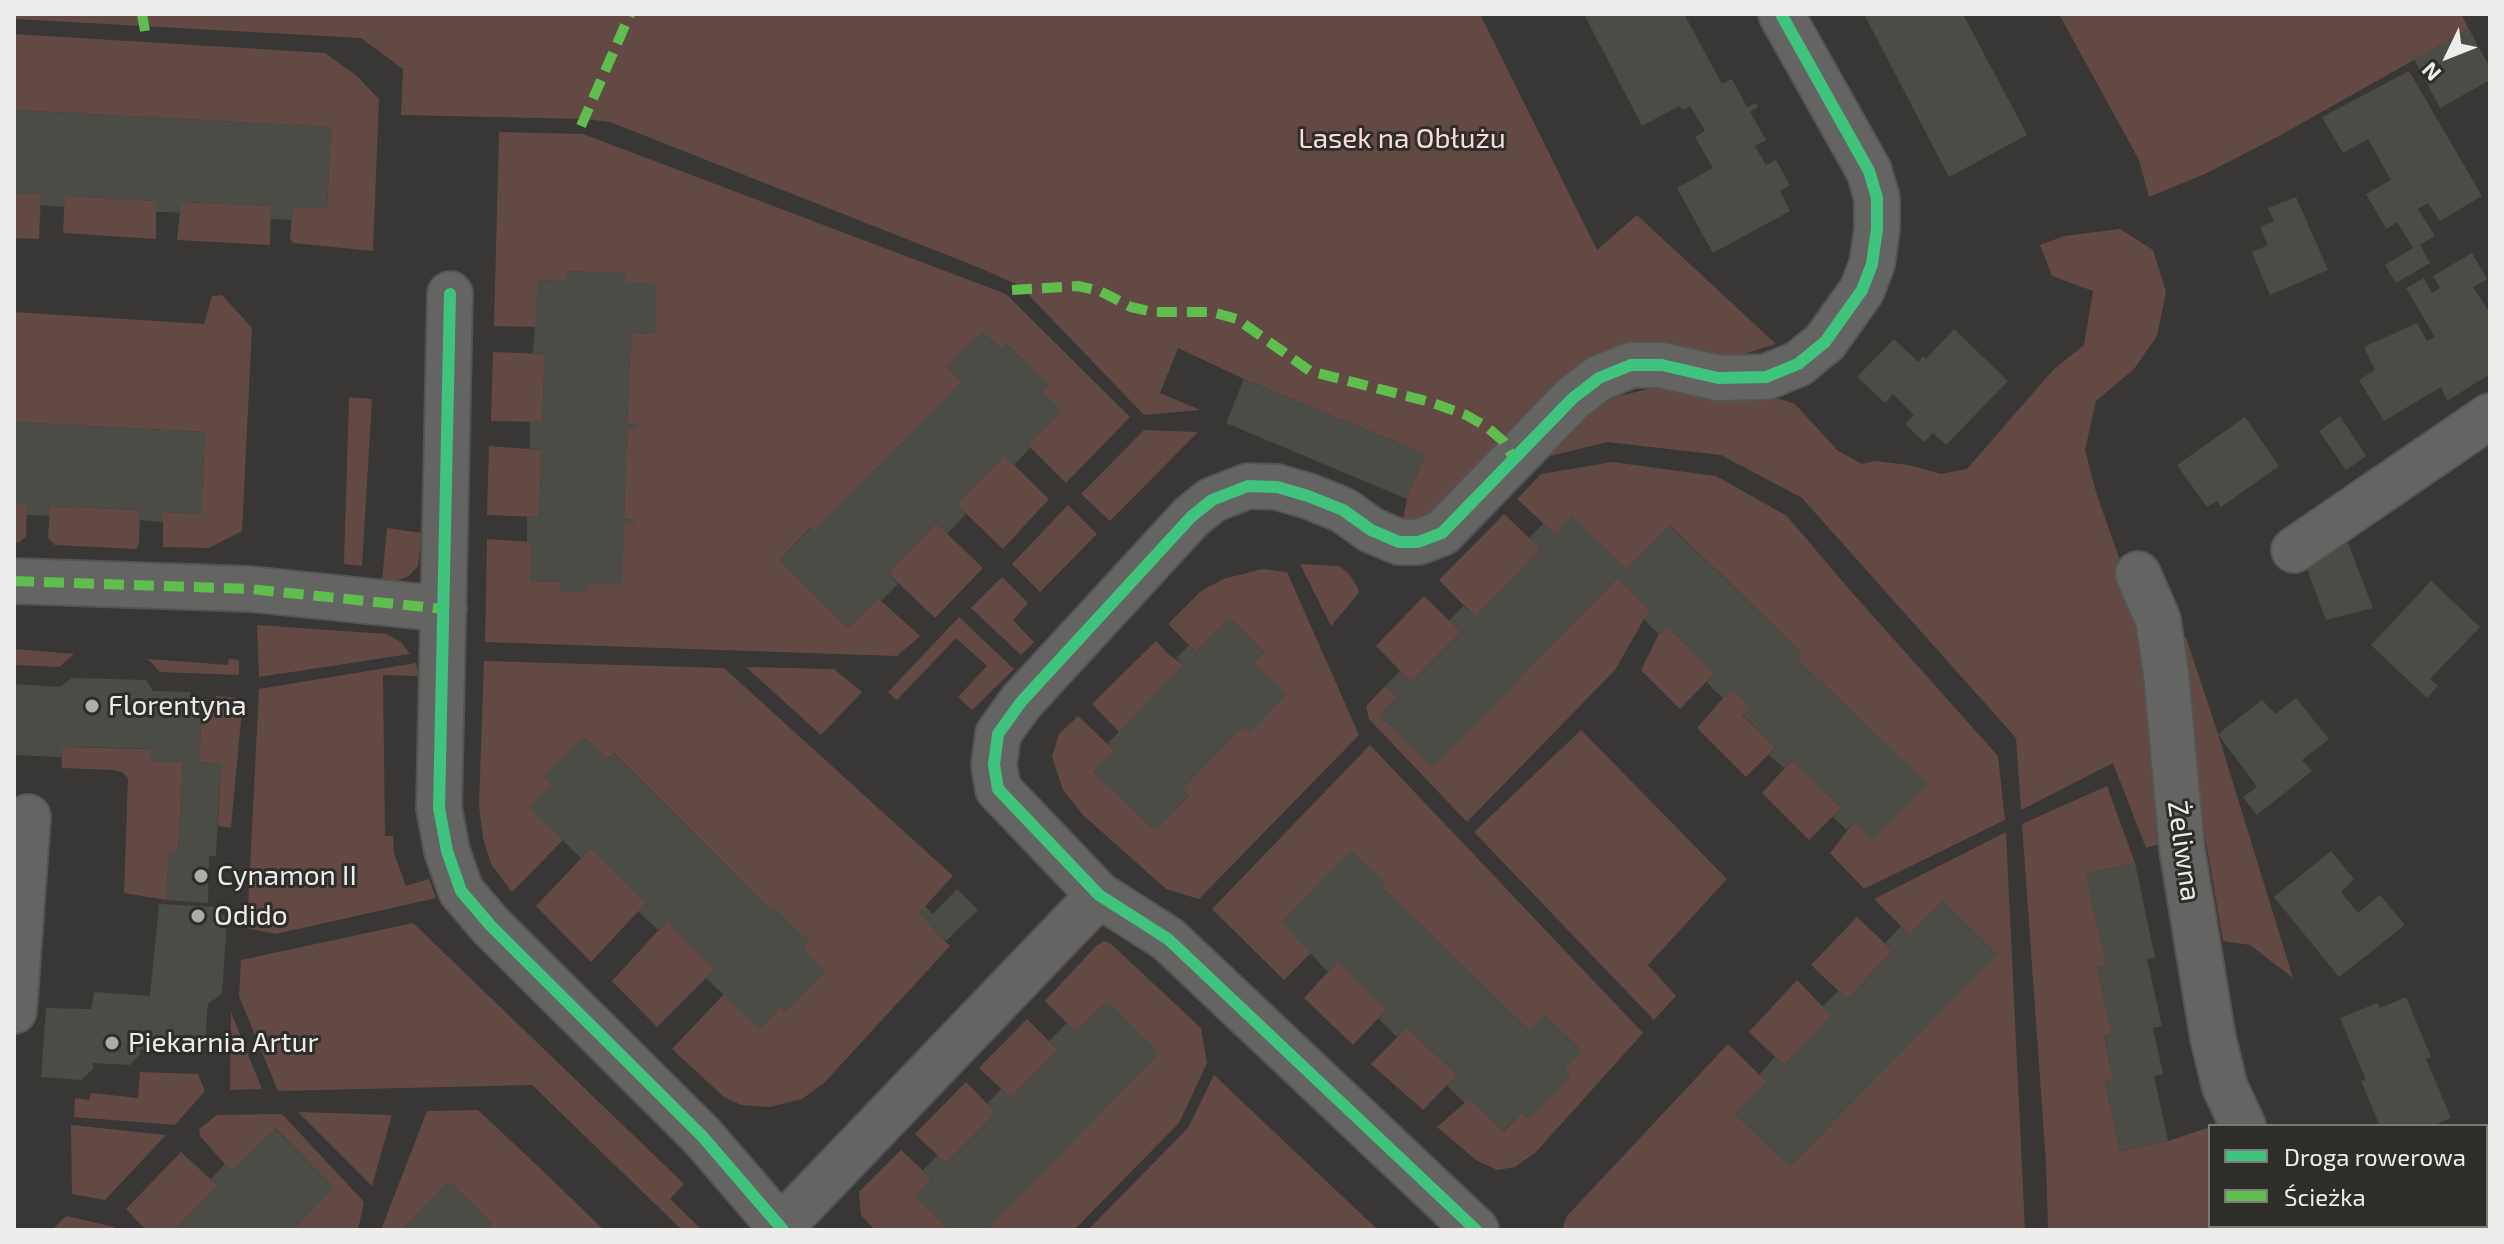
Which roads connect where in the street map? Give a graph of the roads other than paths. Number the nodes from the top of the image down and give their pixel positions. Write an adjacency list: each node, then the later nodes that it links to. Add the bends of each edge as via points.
1 (1781, 14): 9 (street, via 1869,171 1877,198 1872,264 1862,290 1833,331 1798,364 1766,377 1718,378 1662,365 1631,365 1599,378 1573,398 1442,533 1418,542 1399,542 1343,510 1277,487 1248,486 1212,500 1021,702 998,734 998,789)
2 (450, 294): 7 (street)
3 (2490, 416): 4 (street)
4 (2294, 550)
5 (2138, 574): 11 (street, Żeliwna, via 2158,620 2182,849 2213,1038 2225,1087)
6 (14, 581): 7 (street, via 250,589)
7 (444, 609): 12 (street, via 439,808 461,891 702,1136)
8 (28, 817): 10 (street)
9 (1099, 895): 12 (street); 13 (street, via 1168,939)
10 (14, 1011)
11 (2242, 1124)
12 (782, 1229)
13 (1476, 1230)

